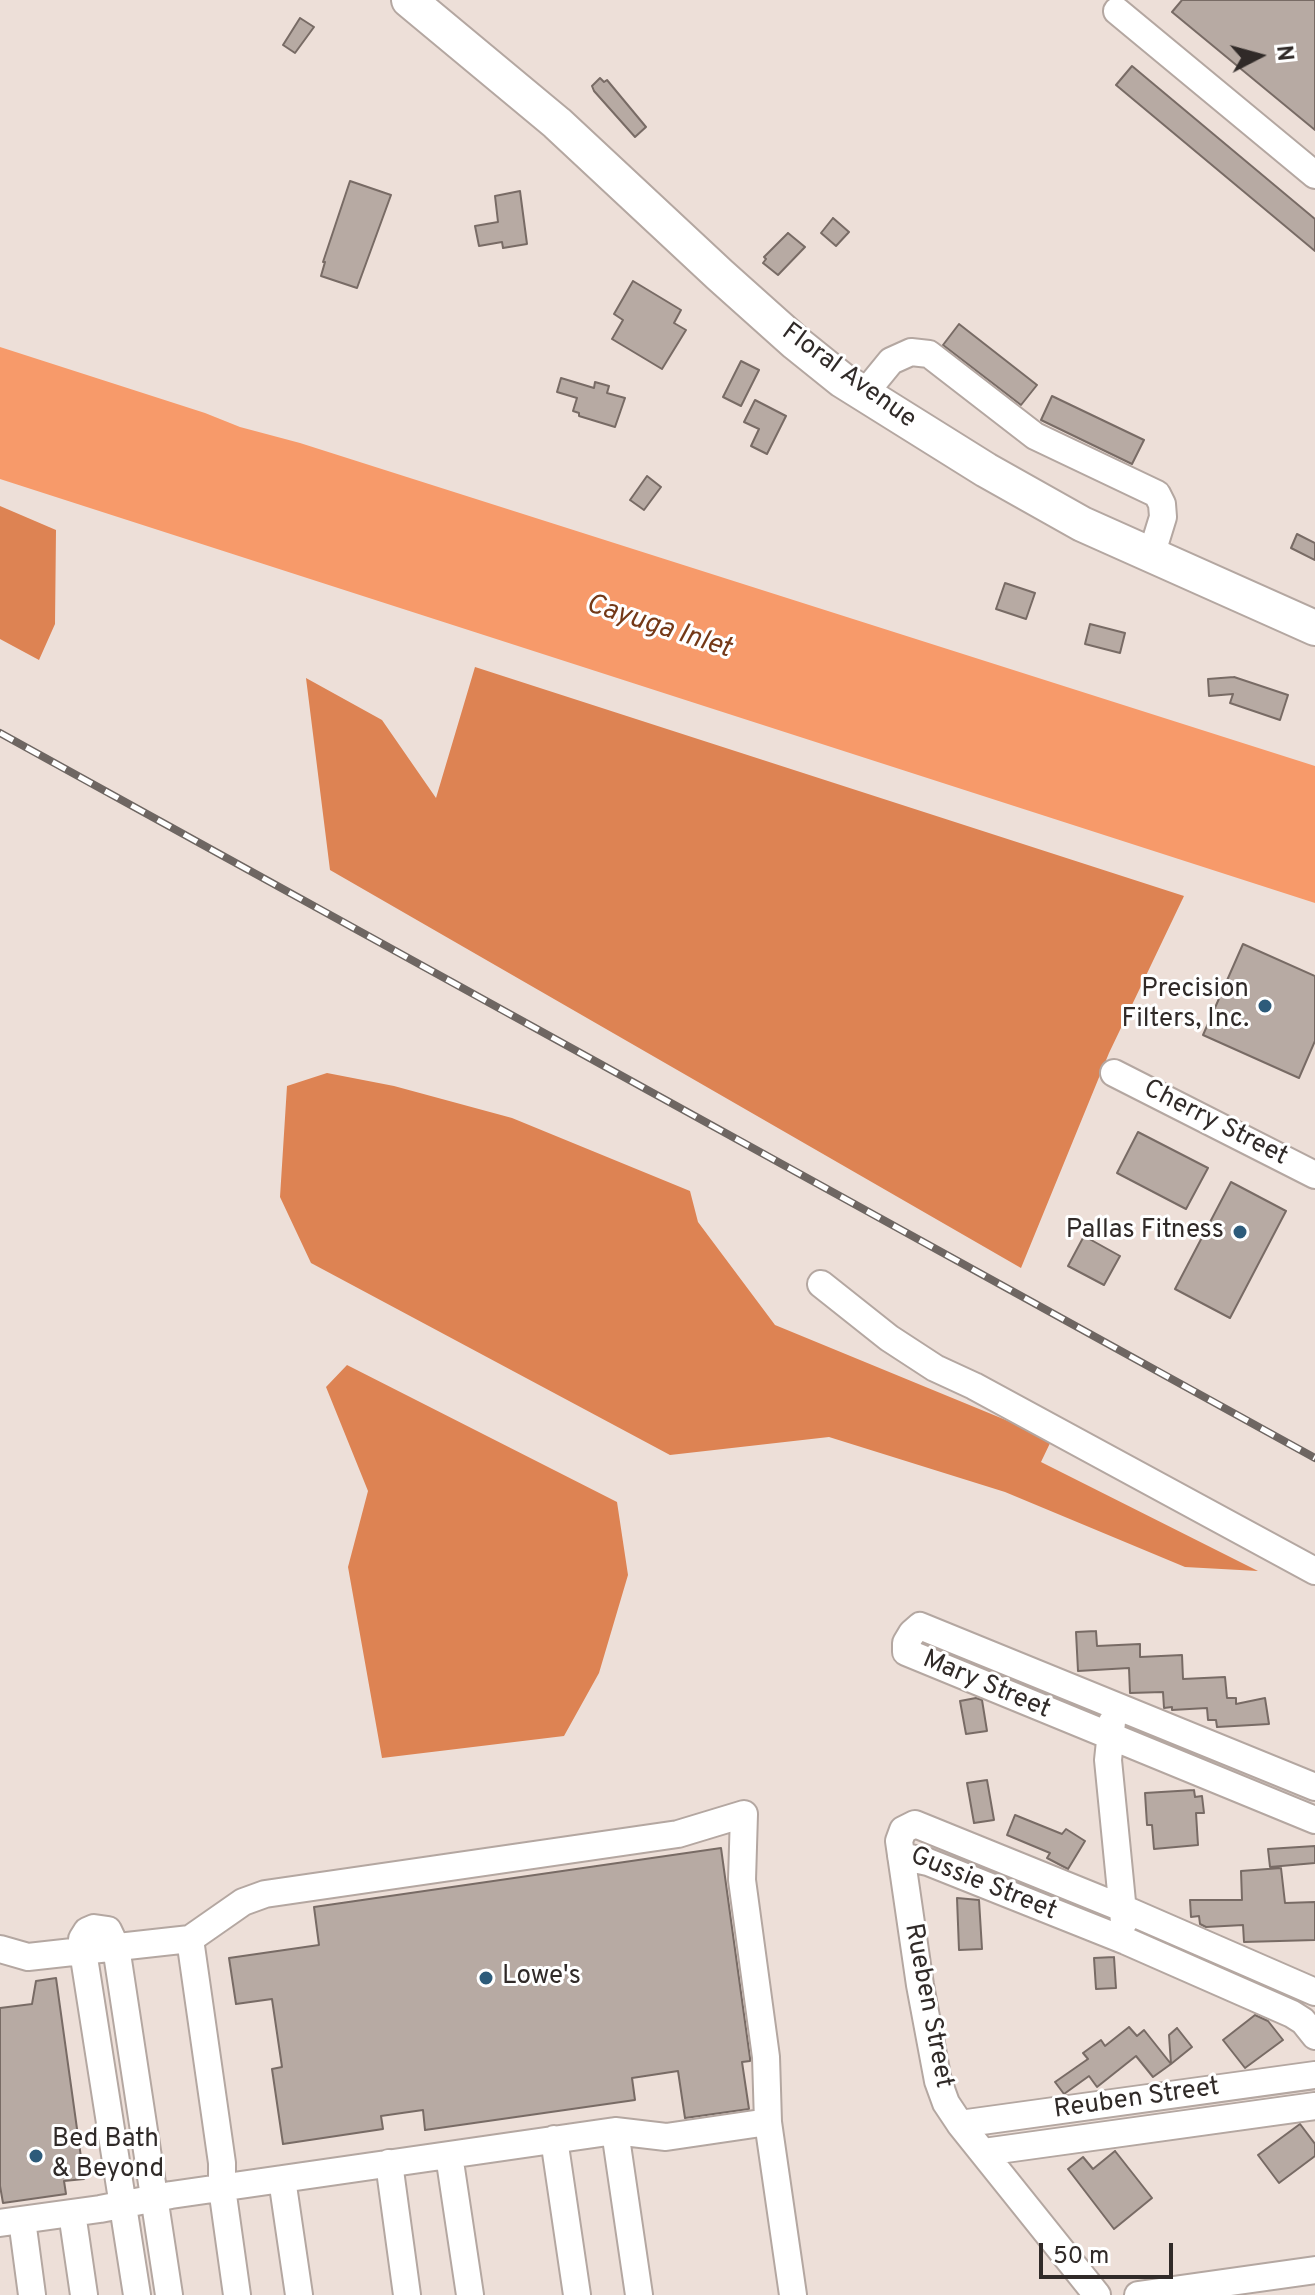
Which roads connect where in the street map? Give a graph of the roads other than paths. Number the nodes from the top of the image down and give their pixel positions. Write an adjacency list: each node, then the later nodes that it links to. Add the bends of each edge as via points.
1 (409, 0): 4 (main road, Floral Avenue, via 557,123 796,343)
2 (1117, 11): 3 (street)
3 (1315, 175)
4 (864, 394): 5 (main road, Floral Avenue, via 1026,494); 5 (street, via 891,361 911,352 929,354 1035,436 1157,494 1163,517)
5 (1151, 556): 6 (main road, Floral Avenue)
6 (1315, 628)
7 (1114, 1073): 8 (street, Cherry Street)
8 (1315, 1175)
9 (821, 1284): 10 (street, via 935,1368)
10 (1315, 1571)
11 (1114, 1704): 12 (street); 12 (street, Mary Street, via 920,1626 906,1643 906,1652); 13 (street, Mary Street)
12 (1111, 1738): 14 (street, Mary Street); 16 (street, via 1108,1760)
13 (1315, 1787)
14 (1315, 1820)
15 (901, 1856): 16 (street, Gussie Street, via 903,1830 915,1824); 18 (street, Gussie Street); 27 (street, Rueben Street, via 938,2081)
16 (1122, 1908): 18 (street); 22 (street, Gussie Street)
17 (190, 1939): 19 (street); 26 (street, via 243,1902 265,1894 678,1834 744,1814 742,1880 766,2057); 34 (street)
18 (1126, 1941): 23 (street, Gussie Street, via 1292,2014)
19 (116, 1947): 21 (street, via 108,1930 94,1928 82,1939); 35 (street)
20 (0, 1949): 21 (street, via 28,1957)
21 (83, 1951): 36 (street)
22 (1315, 1992)
23 (1315, 2036)
24 (1315, 2075): 27 (street, Reuben Street)
25 (1315, 2106): 30 (street, Reuben Street)
26 (768, 2122): 28 (street, via 666,2137); 50 (street)
27 (960, 2124): 30 (street, Rueben Street)
28 (615, 2131): 29 (street); 49 (street)
29 (554, 2139): 31 (street); 48 (street)
30 (984, 2152): 51 (street, Rueben Street)
31 (449, 2155): 32 (street); 47 (street)
32 (389, 2163): 33 (street); 46 (street)
33 (282, 2179): 34 (street); 45 (street)
34 (222, 2188): 35 (street); 44 (street)
35 (153, 2198): 36 (street); 43 (street)
36 (121, 2205): 37 (street); 42 (street)
37 (72, 2213): 38 (street); 41 (street)
38 (11, 2222): 40 (street)
39 (1315, 2270): 52 (street)
40 (32, 2295)
41 (84, 2295)
42 (137, 2295)
43 (169, 2295)
44 (237, 2295)
45 (299, 2295)
46 (407, 2295)
47 (470, 2295)
48 (577, 2295)
49 (639, 2295)
50 (793, 2295)
51 (1097, 2295)
52 (1138, 2295)

